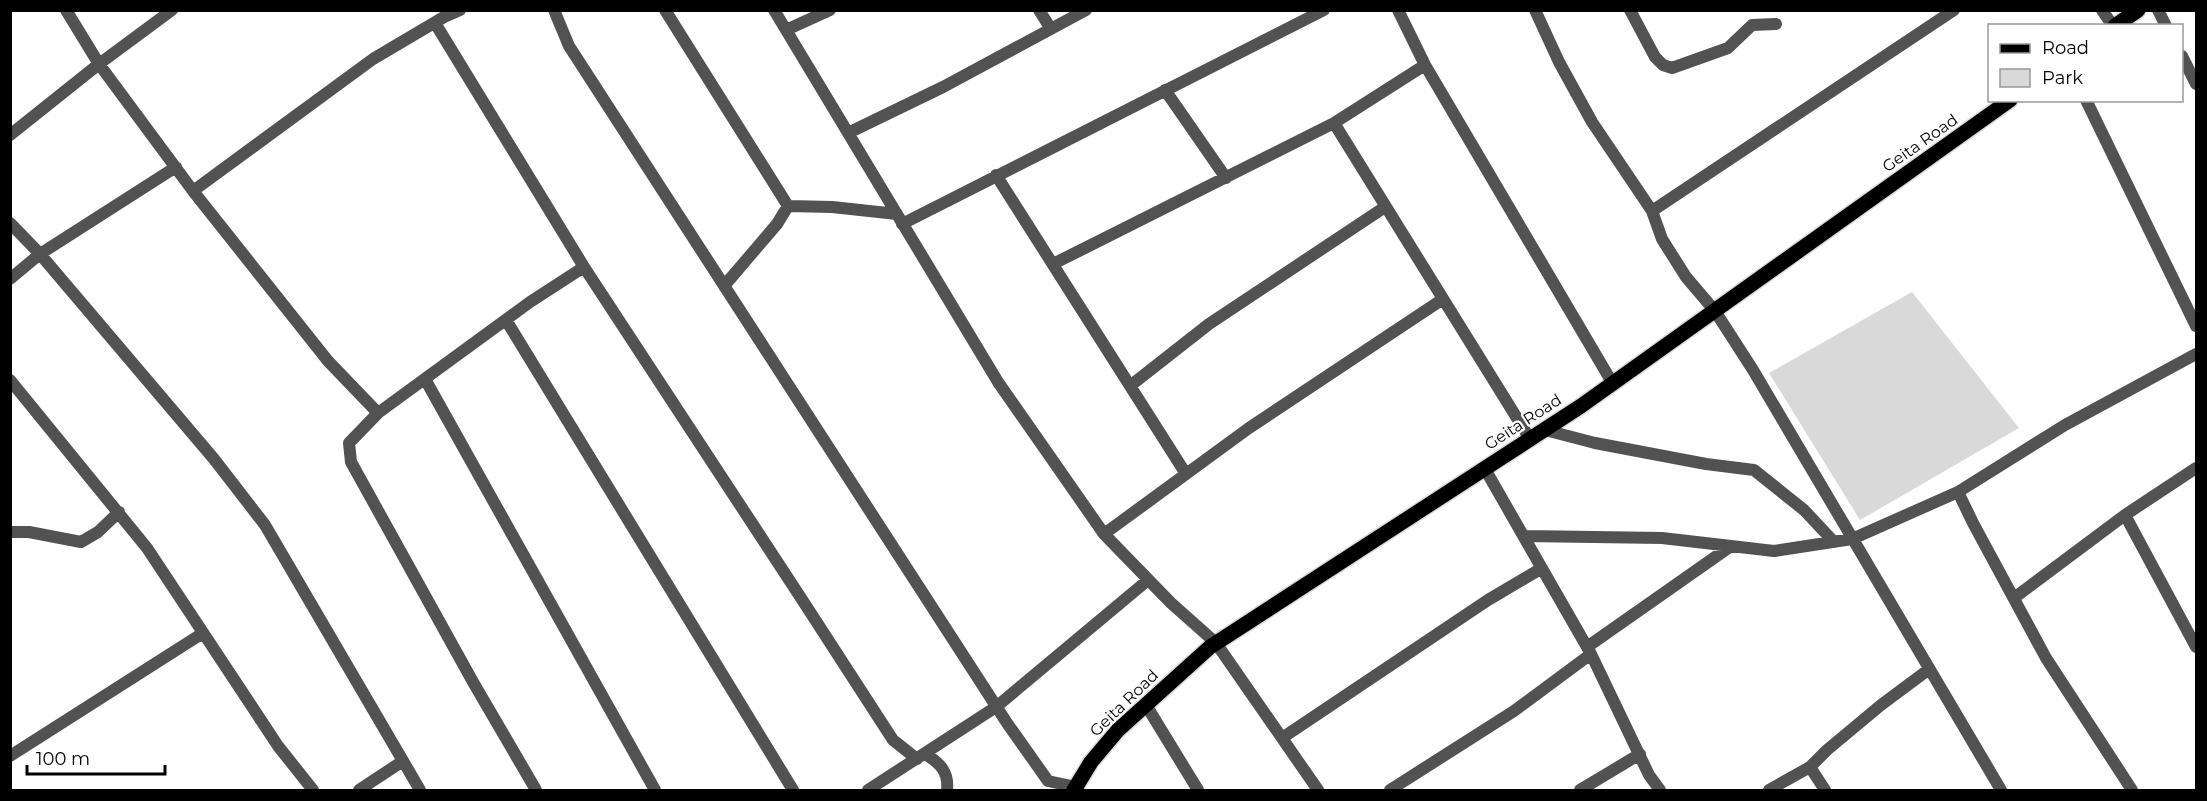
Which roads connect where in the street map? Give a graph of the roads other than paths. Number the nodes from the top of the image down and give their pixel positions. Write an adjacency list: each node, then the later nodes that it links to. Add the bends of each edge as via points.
1 (66, 10): 26 (street)
2 (172, 10): 26 (street)
3 (460, 10): 18 (street)
4 (554, 10): 48 (street, via 569,46)
5 (665, 10): 39 (street)
6 (774, 10): 24 (street)
7 (831, 10): 24 (street)
8 (1039, 10): 23 (street)
9 (1086, 10): 23 (street)
10 (1324, 10): 29 (street)
11 (1398, 10): 27 (street)
12 (1535, 10): 41 (street, via 1592,122)
13 (1630, 10): 19 (street, via 1655,57 1672,68 1728,48 1752,25)
14 (1954, 10): 41 (street)
15 (2102, 10): 20 (street)
16 (2138, 10): 21 (main road)
17 (2158, 10): 22 (street)
18 (435, 23): 38 (street, via 373,59); 46 (street)
19 (1776, 24)
20 (2112, 24)
21 (2117, 24)
22 (2165, 24)
23 (1051, 29): 33 (street)
24 (786, 30): 33 (street)
25 (2183, 60): 28 (street)
26 (99, 64): 34 (street); 35 (street)
27 (1425, 65): 32 (street); 56 (street)
28 (2196, 84)
29 (1165, 90): 36 (street); 37 (street)
30 (2007, 102): 50 (main road, Geita Road)
31 (2087, 102): 52 (street)
32 (1334, 123): 37 (street); 40 (street)
33 (848, 133): 42 (street)
34 (10, 135)
35 (176, 167): 38 (street); 44 (street)
36 (996, 175): 42 (street); 45 (street)
37 (1226, 178): 45 (street)
38 (193, 191): 58 (street, via 328,361)
39 (788, 206): 42 (street, via 832,207); 48 (street)
40 (1385, 207): 49 (street); 57 (street, via 1209,324)
41 (1652, 211): 50 (street, via 1662,239 1686,277)
42 (900, 219): 68 (street, via 998,382)
43 (10, 222): 44 (street)
44 (40, 254): 47 (street); 87 (street, via 265,525)
45 (1053, 264): 57 (street)
46 (584, 267): 51 (street); 86 (street, via 893,740)
47 (10, 279)
48 (724, 286): 82 (street)
49 (1443, 300): 60 (street); 63 (street)
50 (1715, 311): 56 (main road, Geita Road); 70 (street)
51 (506, 320): 54 (street); 95 (street)
52 (2196, 326)
53 (2196, 354): 64 (street, via 2065,424)
54 (425, 379): 58 (street); 94 (street)
55 (10, 380): 65 (street)
56 (1613, 384): 59 (main road, Geita Road)
57 (1130, 386): 63 (street)
58 (378, 413): 93 (street, via 349,442 351,462)
59 (1545, 430): 60 (main road, Geita Road); 71 (street, via 1606,445 1754,470 1804,510)
60 (1530, 439): 62 (main road, Geita Road)
61 (2196, 468): 66 (street)
62 (1485, 469): 69 (street); 77 (main road, Geita Road)
63 (1186, 474): 68 (street)
64 (1958, 492): 70 (street); 75 (street)
65 (119, 512): 67 (street, via 81,542); 76 (street)
66 (2125, 515): 75 (street); 78 (street)
67 (10, 532)
68 (1104, 534): 74 (street)
69 (1524, 537): 72 (street, via 1662,538); 73 (street)
70 (1852, 539): 71 (street); 80 (street)
71 (1834, 542): 72 (street, via 1774,551)
72 (1731, 546): 79 (street)
73 (1542, 568): 79 (street); 83 (street)
74 (1148, 580): 77 (street); 82 (street)
75 (2013, 598): 106 (street, via 2046,658)
76 (203, 633): 85 (street); 90 (street, via 278,746)
77 (1216, 643): 81 (main road, Geita Road); 83 (street)
78 (2196, 647)
79 (1589, 651): 84 (street); 100 (street, via 1514,711)
80 (1928, 669): 88 (street); 105 (street)
81 (1146, 705): 89 (main road, Geita Road, via 1091,762); 98 (street)
82 (996, 707): 86 (street); 89 (street, via 1048,781)
83 (1282, 738): 99 (street)
84 (1640, 754): 101 (street); 102 (street)
85 (10, 756)
86 (921, 757): 96 (street); 97 (street, via 941,764 948,781)
87 (403, 761): 91 (street); 92 (street)
88 (1810, 767): 103 (street); 104 (street)
89 (1076, 789)
90 (313, 790)
91 (359, 790)
92 (420, 790)
93 (536, 790)
94 (655, 790)
95 (793, 790)
96 (868, 790)
97 (946, 790)
98 (1198, 790)
99 (1318, 790)
100 (1390, 790)
101 (1580, 790)
102 (1660, 790)
103 (1769, 790)
104 (1824, 790)
105 (2001, 790)
106 (2132, 790)

